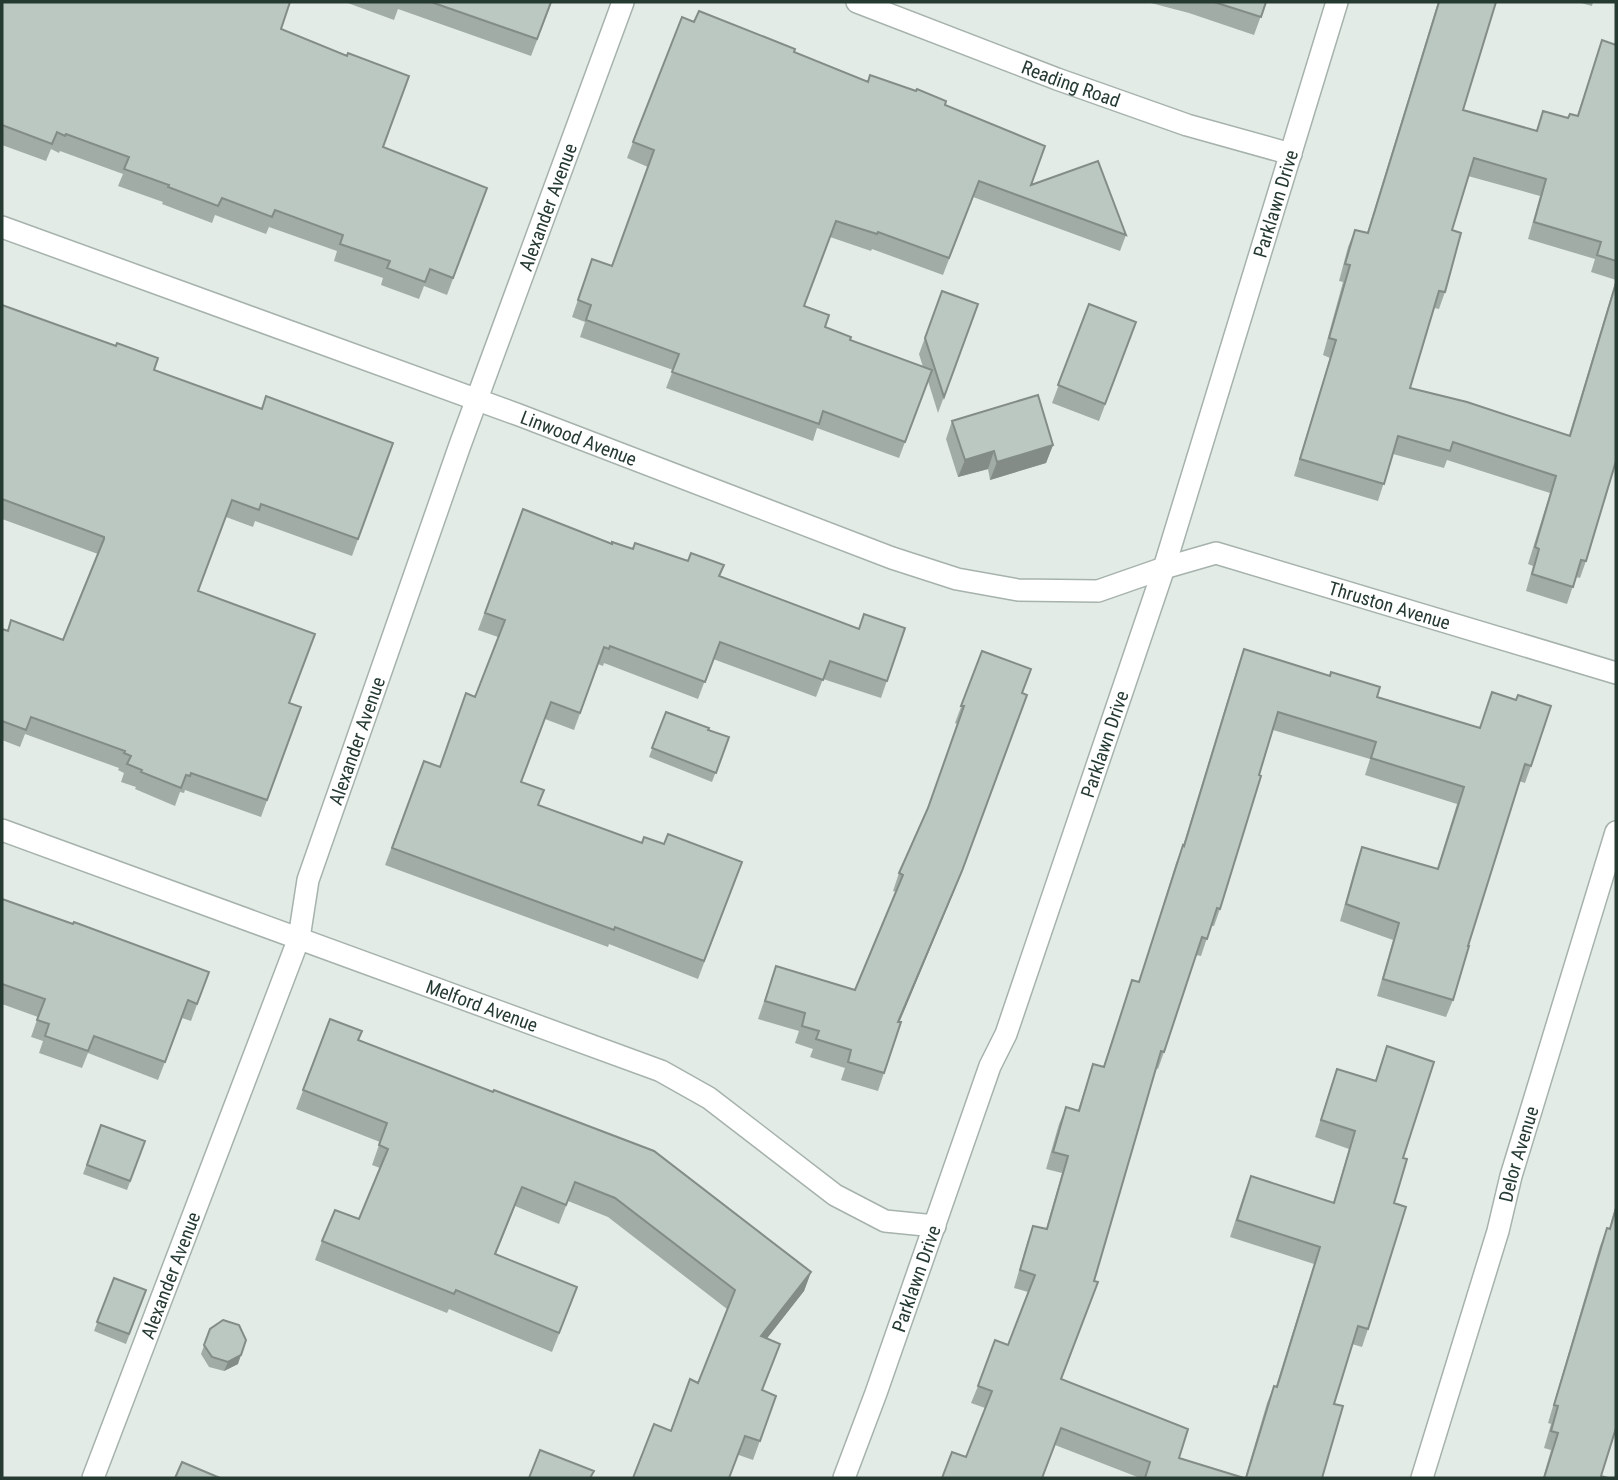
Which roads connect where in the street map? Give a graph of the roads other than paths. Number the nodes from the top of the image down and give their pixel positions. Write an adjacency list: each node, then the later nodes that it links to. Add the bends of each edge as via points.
1 (623, 2): 6 (street, Alexander Avenue)
2 (857, 2): 4 (street, Reading Road, via 1187,125)
3 (1337, 2): 4 (street, Parklawn Drive)
4 (1291, 154): 7 (street, Parklawn Drive)
5 (2, 227): 6 (street, Linwood Avenue)
6 (476, 400): 7 (street, Linwood Avenue, via 957,579 1018,590 1098,591); 11 (street, Alexander Avenue, via 308,880)
7 (1164, 568): 8 (street, Thruston Avenue, via 1216,553); 12 (street, Parklawn Drive, via 1006,1034 990,1066)
8 (1616, 673)
9 (2, 830): 11 (street, Melford Avenue)
10 (1616, 832): 15 (street, Delor Avenue)
11 (299, 937): 12 (street, Melford Avenue, via 661,1071 709,1098 835,1195 885,1221); 13 (street, Alexander Avenue)
12 (935, 1227): 14 (street, Parklawn Drive)
13 (93, 1478)
14 (844, 1478)
15 (1422, 1478)

